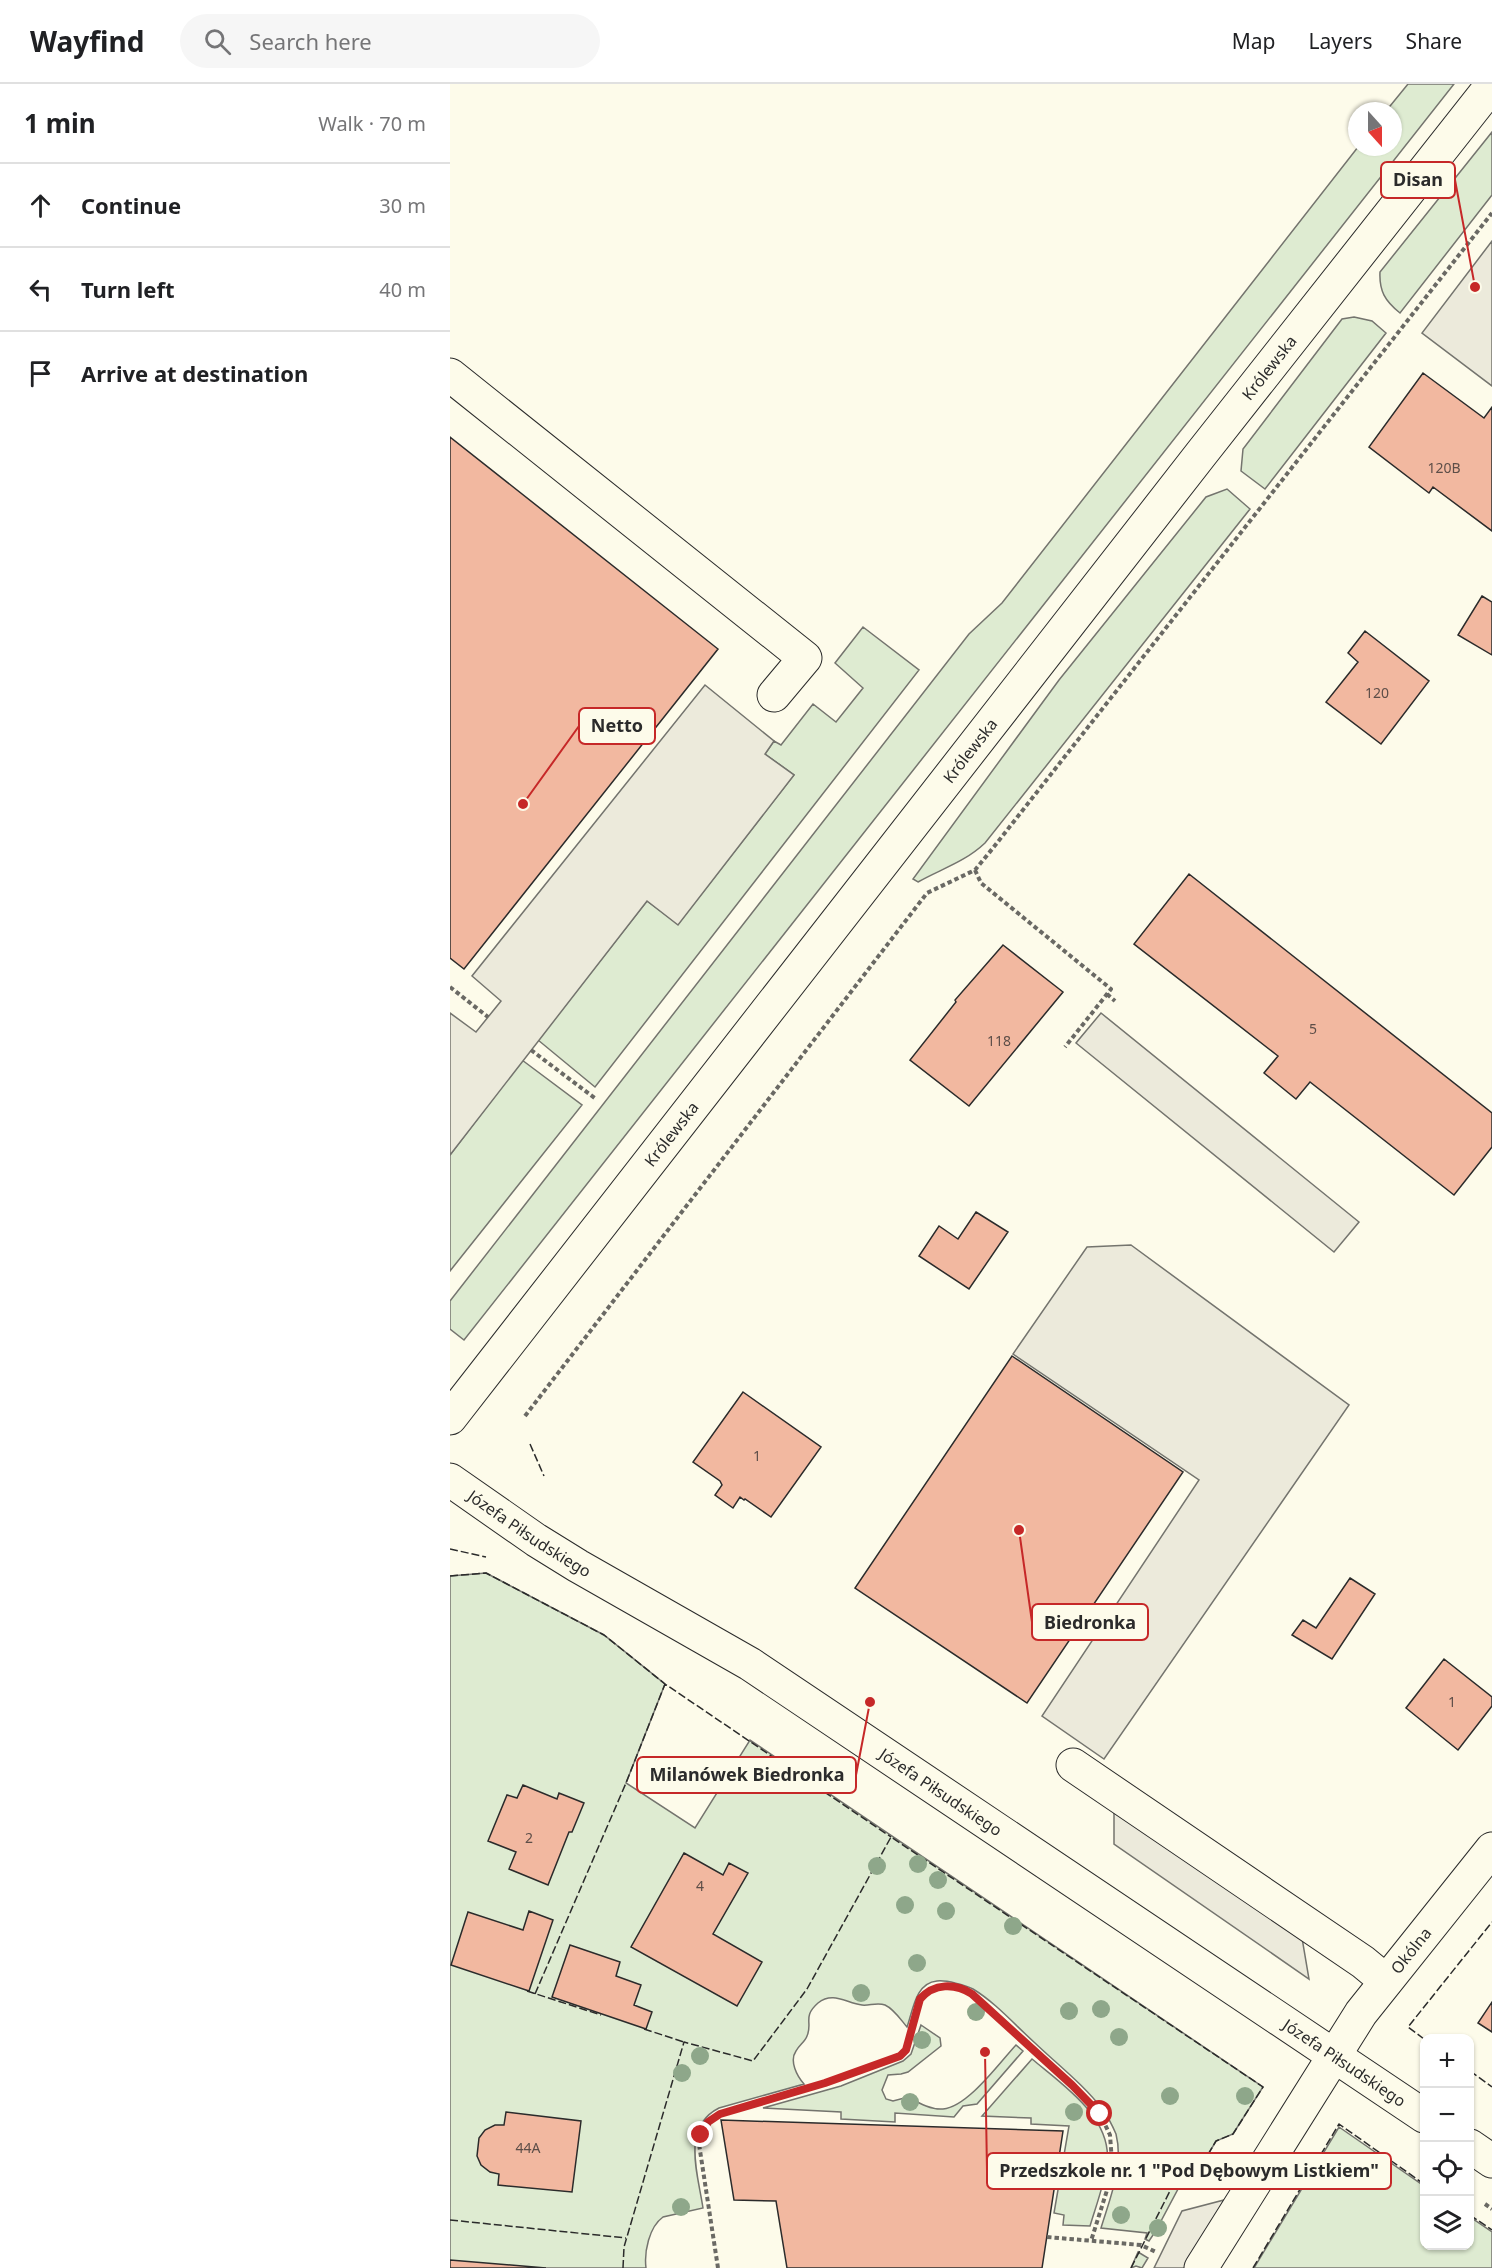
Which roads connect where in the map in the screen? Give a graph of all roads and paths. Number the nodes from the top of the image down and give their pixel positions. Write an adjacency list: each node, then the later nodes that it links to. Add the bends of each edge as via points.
1 (1492, 85): 14 (street, Królewska)
2 (1492, 213): 5 (path)
3 (450, 375): 4 (street, via 805,658)
4 (774, 696)
5 (975, 870): 7 (path, via 981,883 1111,989); 13 (path, via 927,893)
6 (450, 987): 9 (path)
7 (1107, 994): 8 (path); 10 (path)
8 (1115, 1001)
9 (488, 1017)
10 (1065, 1047)
11 (531, 1050): 12 (path)
12 (596, 1099)
13 (525, 1416)
14 (450, 1418)
15 (450, 1480): 19 (street, Józefa Piłsudskiego, via 578,1566 750,1664)
16 (1073, 1765): 18 (street)
17 (1492, 1849): 18 (street, Okólna)
18 (1386, 1981): 19 (street, Okólna)
19 (1334, 2055): 20 (street, Józefa Piłsudskiego); 27 (street, Okólna)
20 (1420, 2113)
21 (1474, 2149): 22 (street)
22 (1492, 2162)
23 (1047, 2237): 24 (path)
24 (1091, 2241): 25 (path, via 1141,2245); 26 (path, via 1112,2162 1110,2134 1100,2114 972,1994 938,1986 920,1999 906,2050 900,2056 720,2114 708,2122 699,2144)
25 (1156, 2252)
26 (718, 2268)
27 (1201, 2268)

